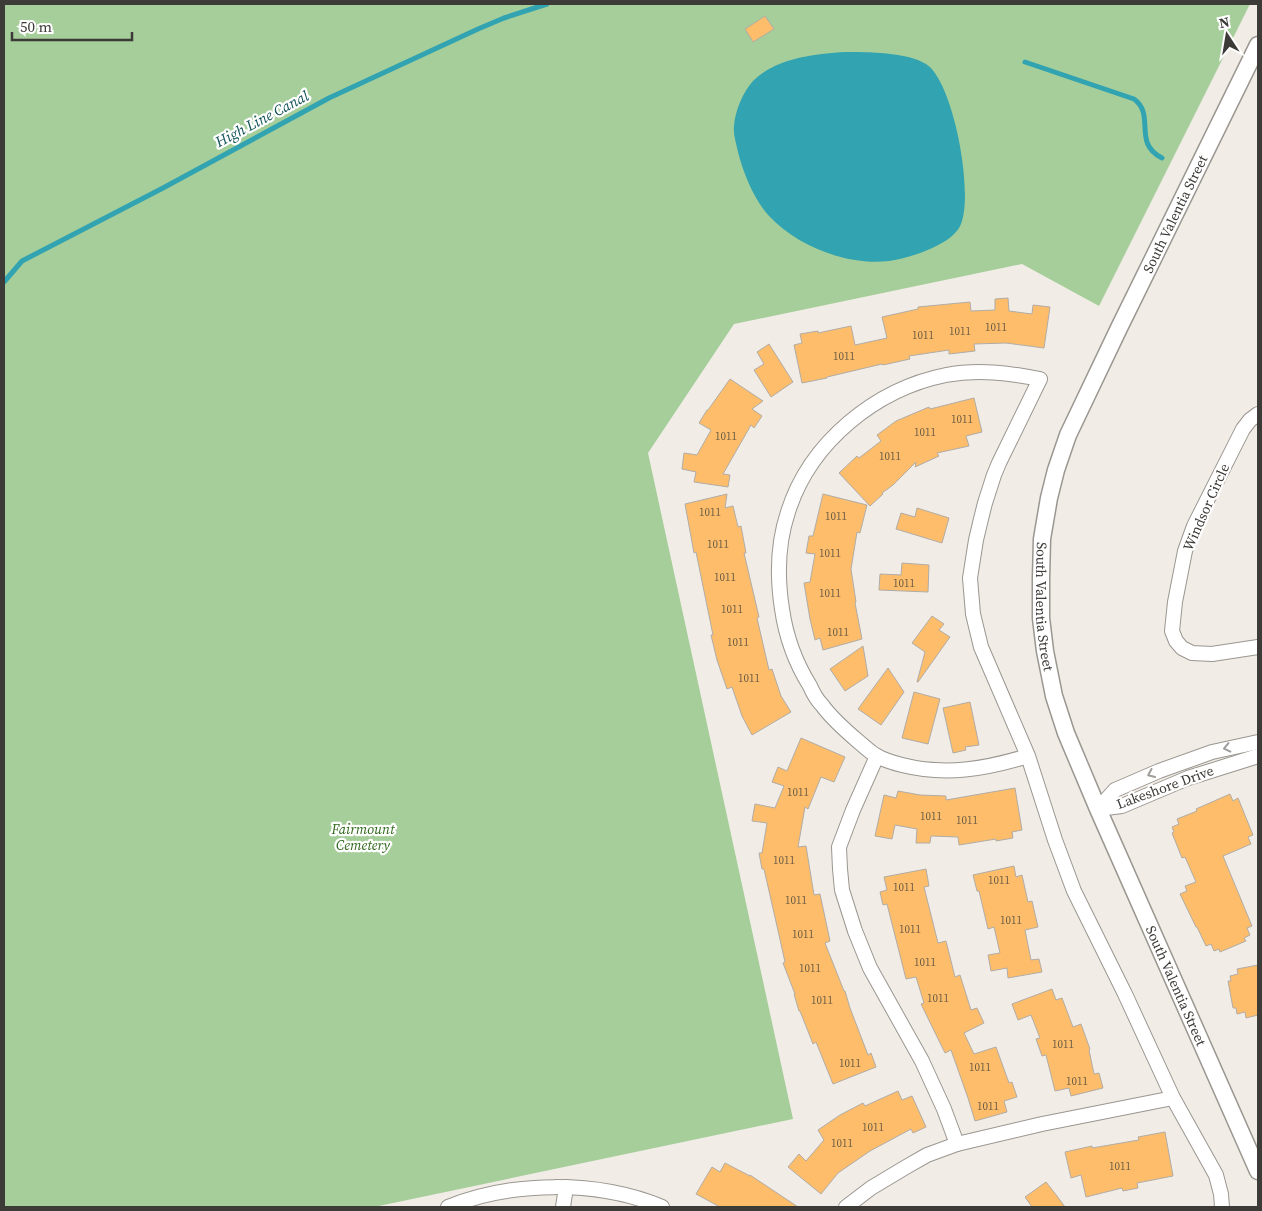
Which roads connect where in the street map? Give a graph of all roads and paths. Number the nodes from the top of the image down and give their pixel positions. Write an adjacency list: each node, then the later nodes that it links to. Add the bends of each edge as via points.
1 (1258, 46): 8 (street, South Valentia Street, via 1084,401 1062,451 1049,498 1040,578 1045,651 1060,715)
2 (1258, 414): 3 (street, Windsor Circle, via 1243,429 1194,526 1185,552 1172,630 1182,648 1192,653 1212,654)
3 (1258, 647)
4 (1258, 742): 8 (street, Lakeshore Drive, one-way to 8, via 1212,752 1159,771 1115,790)
5 (877, 756): 6 (street, via 891,762 941,771 994,766); 6 (street, via 821,705 792,652 786,632 780,581 782,542 788,512 815,459 833,437 860,414 880,400 915,384 947,375 981,372 1040,379 994,475 976,540 970,578 973,614 981,647); 10 (street, via 839,847 842,890 870,968 922,1061)
6 (1028, 756): 9 (street, via 1074,891)
7 (1258, 756): 8 (street, Lakeshore Drive, via 1165,786 1122,806)
8 (1098, 809): 11 (street, South Valentia Street)
9 (1173, 1098): 10 (street); 18 (street, via 1216,1175)
10 (958, 1144): 17 (street, via 927,1155)
11 (1258, 1171)
12 (566, 1187): 13 (street, via 605,1192); 14 (street, via 497,1193); 15 (street)
13 (645, 1204): 16 (street)
14 (448, 1207)
15 (562, 1207)
16 (662, 1207)
17 (846, 1207)
18 (1222, 1207)

